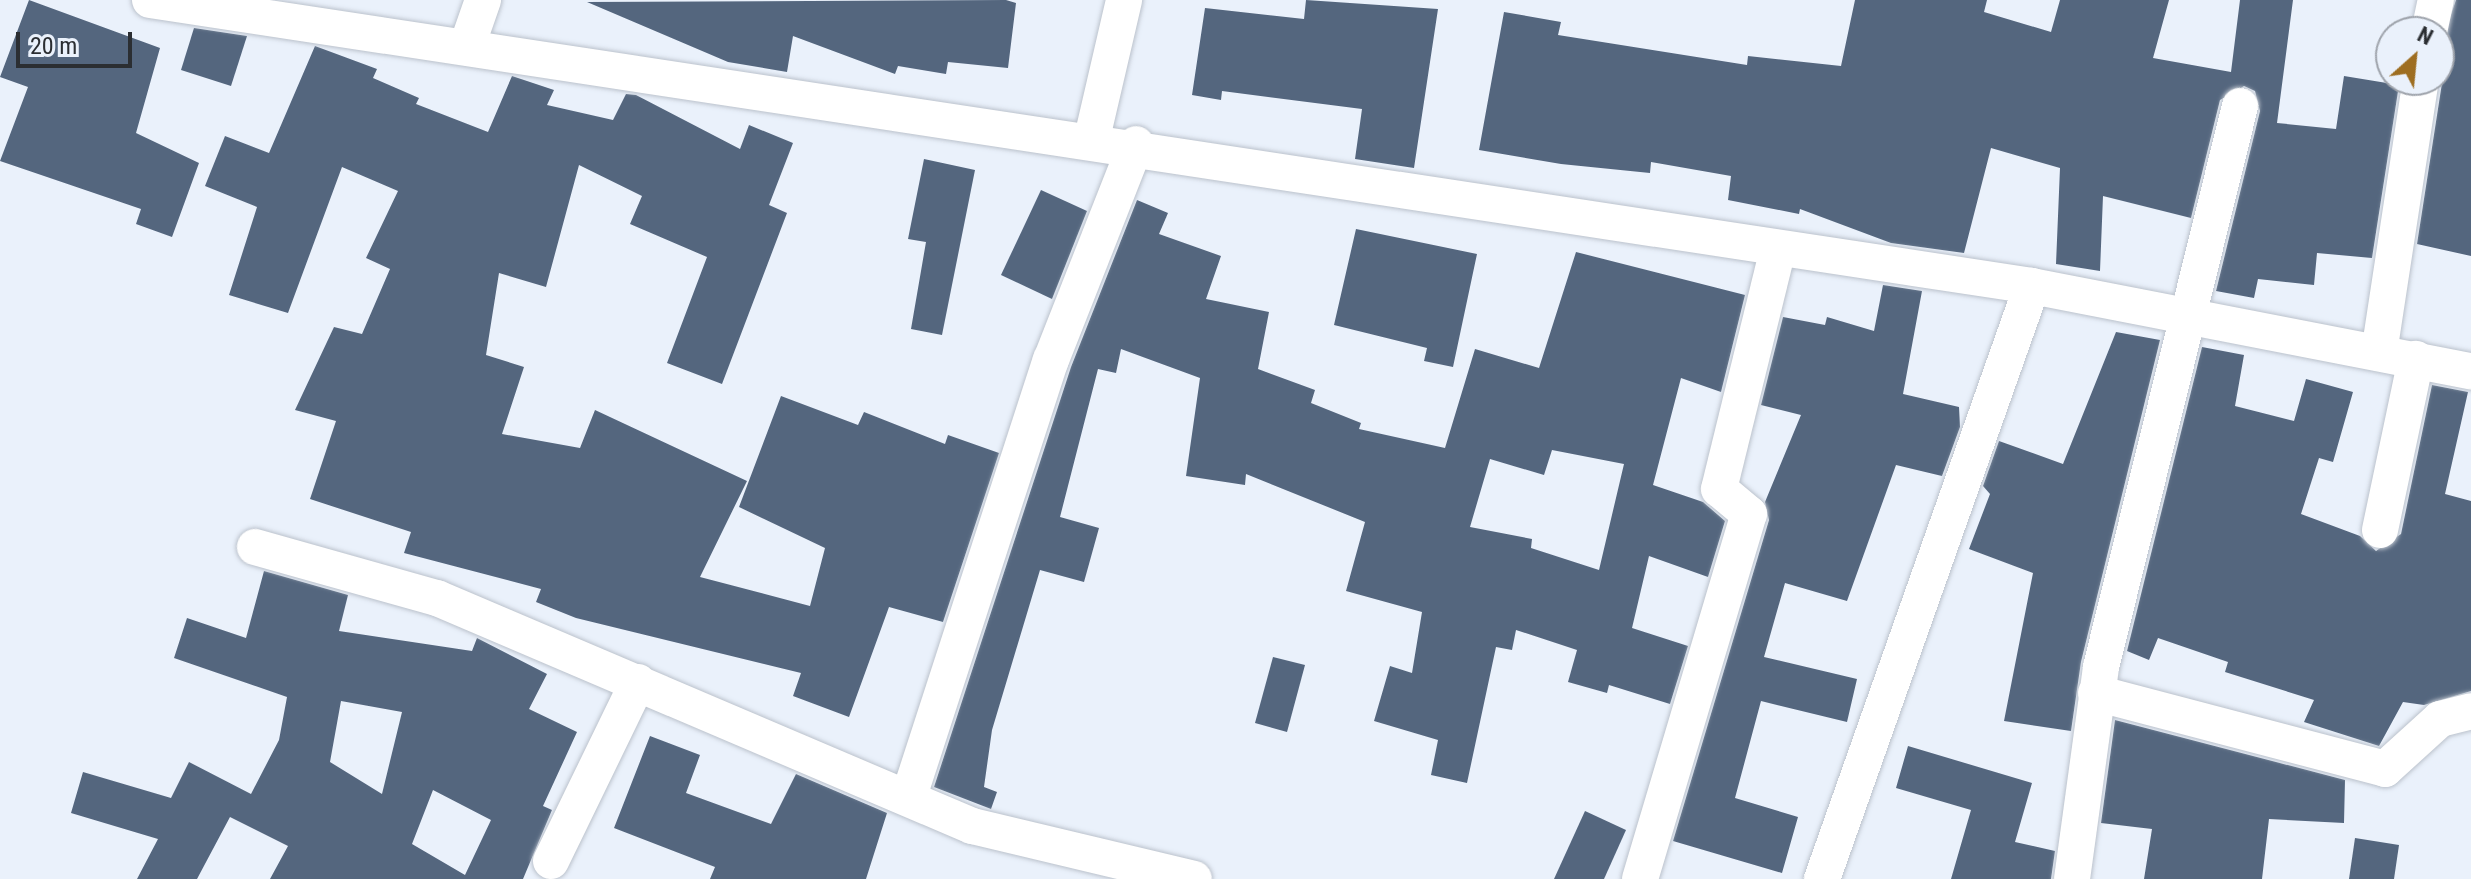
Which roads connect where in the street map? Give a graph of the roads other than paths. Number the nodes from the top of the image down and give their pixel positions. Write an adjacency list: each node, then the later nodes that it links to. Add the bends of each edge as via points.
1 (150, 0): 4 (street)
2 (483, 0): 4 (street)
3 (1124, 0): 7 (street)
4 (467, 46): 7 (street)
5 (2419, 96): 12 (street)
6 (2240, 106): 11 (street)
7 (1092, 138): 8 (street)
8 (1136, 144): 9 (street); 20 (street, via 1051,360)
9 (1778, 248): 10 (street); 23 (street, via 1719,489 1749,514)
10 (2032, 286): 11 (street); 24 (street)
11 (2185, 312): 12 (street); 18 (street)
12 (2379, 353): 13 (street)
13 (2416, 359): 14 (street); 15 (street)
14 (2471, 371)
15 (2380, 530)
16 (255, 547): 17 (street, via 437,598)
17 (638, 682): 20 (street); 21 (street)
18 (2096, 693): 19 (street, via 2385,769 2395,767 2440,719); 25 (street)
19 (2471, 711)
20 (909, 796): 22 (street, via 1027,842)
21 (551, 861)
22 (1194, 879)
23 (1640, 879)
24 (1822, 879)
25 (2072, 879)

